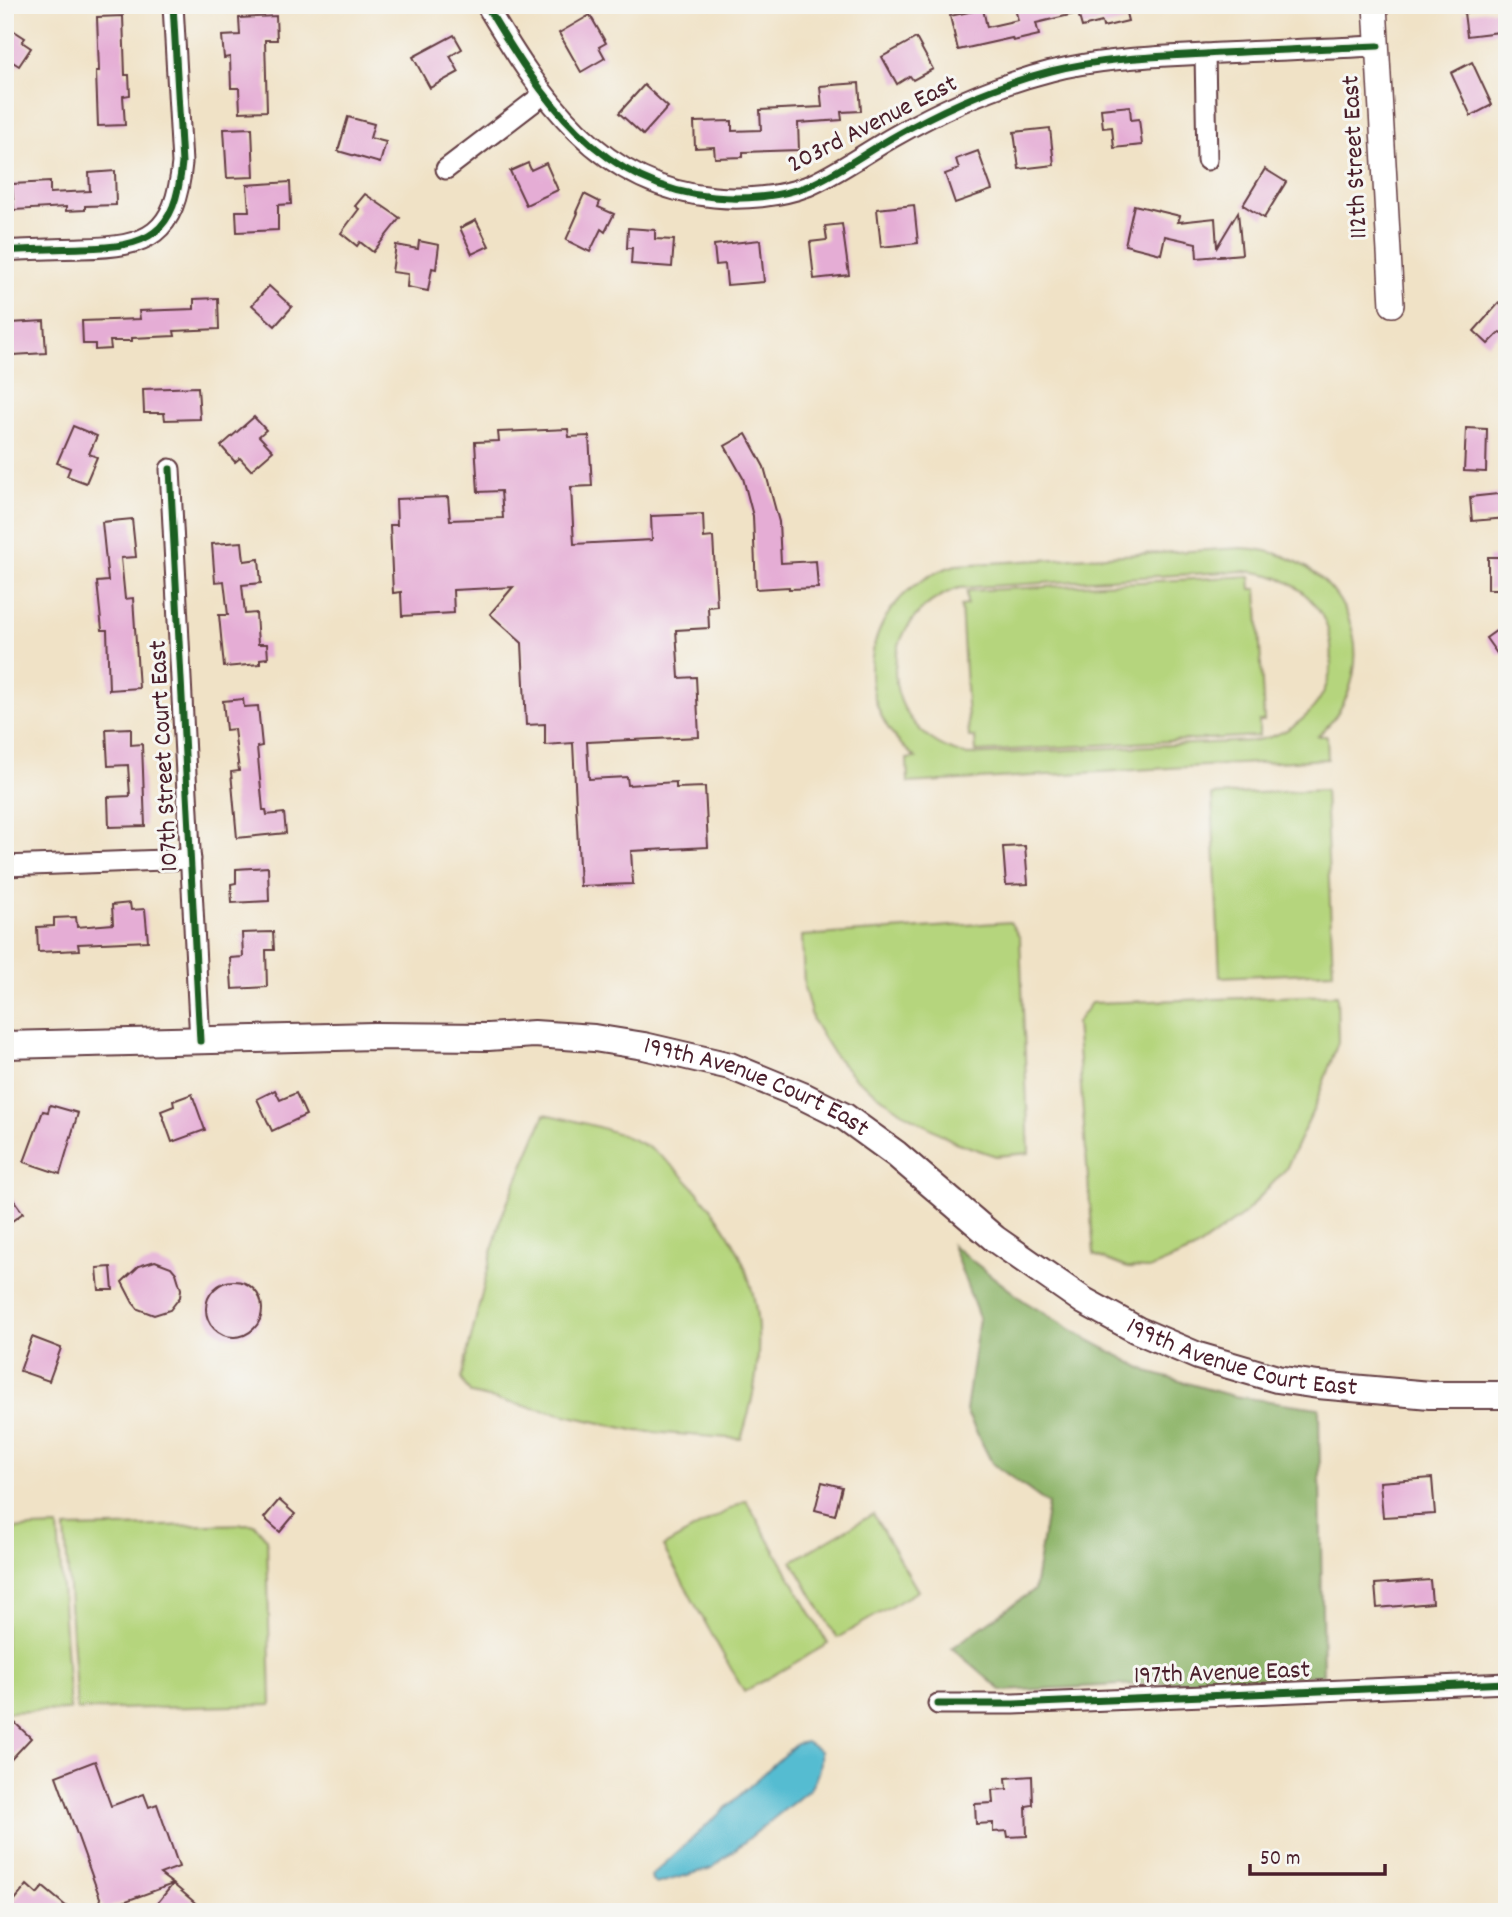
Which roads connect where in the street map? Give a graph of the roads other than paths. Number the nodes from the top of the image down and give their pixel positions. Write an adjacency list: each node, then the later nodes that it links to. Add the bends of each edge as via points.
1 (173, 5): 9 (street, via 182,163 168,216 142,241 118,247)
2 (486, 5): 6 (street, 203rd Avenue East)
3 (1375, 5): 4 (street, 112th Street East)
4 (1378, 46): 5 (street, 203rd Avenue East); 10 (street, 112th Street East)
5 (1205, 54): 6 (street, 203rd Avenue East, via 1053,70 1004,85 959,103 807,186 752,199 696,196 628,172 599,154); 7 (street)
6 (544, 94): 8 (street)
7 (1207, 160)
8 (446, 169)
9 (5, 250)
10 (1392, 305)
11 (170, 469): 12 (street, 107th Street Court East)
12 (191, 859): 13 (street); 14 (street, 107th Street Court East)
13 (5, 866)
14 (200, 1041): 15 (main road, 199th Avenue Court East); 16 (main road, 199th Avenue Court East, via 534,1034 645,1046 730,1066 845,1117 995,1239 1084,1301 1198,1356 1277,1380 1430,1395)
15 (5, 1045)
16 (1507, 1395)
17 (1507, 1683): 18 (street, 197th Avenue East)
18 (938, 1704)

